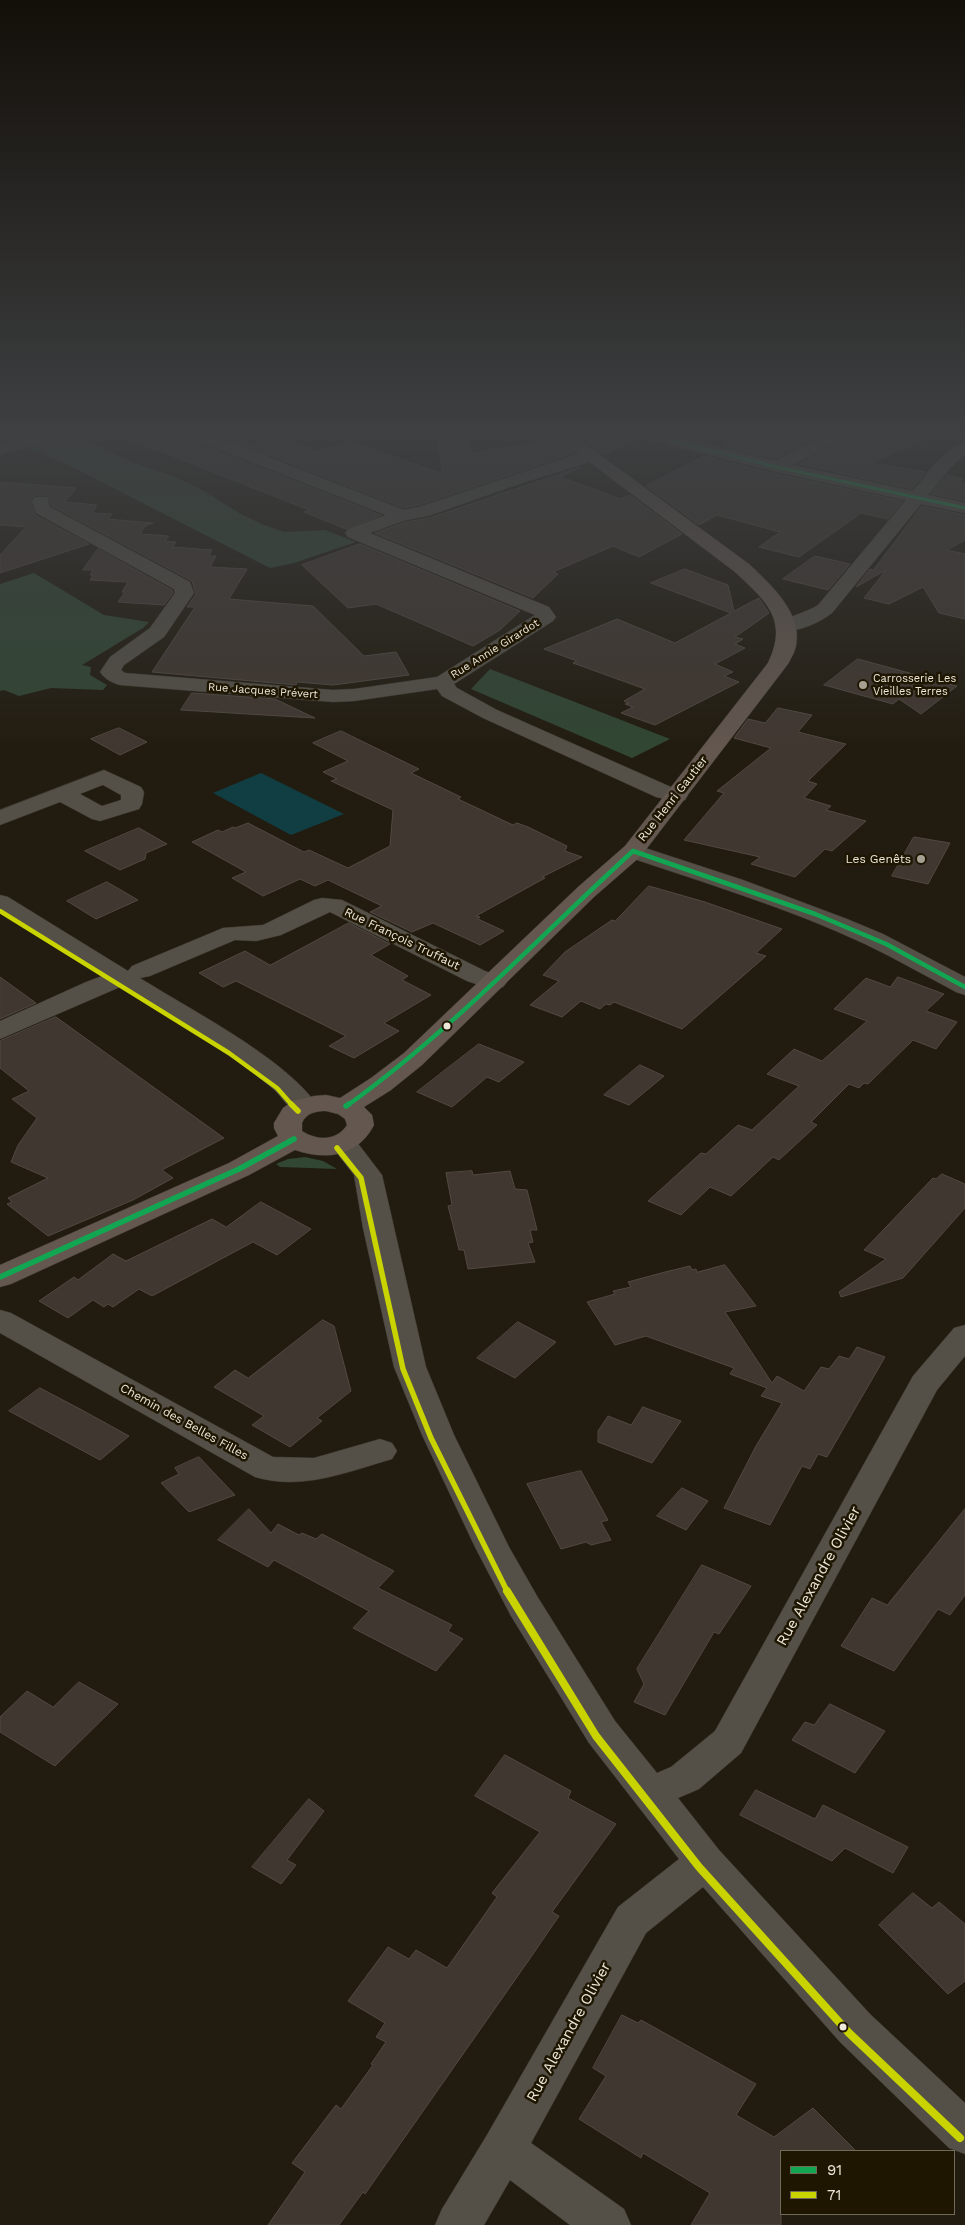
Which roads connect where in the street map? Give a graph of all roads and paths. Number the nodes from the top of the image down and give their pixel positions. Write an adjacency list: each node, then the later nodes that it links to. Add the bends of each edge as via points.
1 (102, 542): 6 (street, Rue Jacques Prévert, via 183,586 184,592 157,632 111,667 110,672 120,679 333,696)
2 (375, 542): 6 (street, Rue Annie Girardot, via 545,614 546,617)
3 (706, 542): 5 (main road, via 766,591)
4 (881, 542): 5 (street, via 828,609 812,619)
5 (782, 618): 8 (main road, Rue Henri Gautier, via 786,646 778,664)
6 (443, 682): 8 (street, via 449,692 490,714)
7 (62, 794): 9 (street)
8 (677, 795): 10 (main road, Rue Henri Gautier)
9 (0, 818)
10 (633, 851): 13 (main road, Rue Henri Gautier); 14 (street, via 735,885 874,939)
11 (0, 902): 12 (street)
12 (132, 975): 13 (street, Rue François Truffaut, via 232,933 256,934 272,930 322,905 334,905); 15 (street, Rue François Truffaut, via 95,987); 16 (street, via 282,1082)
13 (494, 982): 17 (main road, Rue Henri Gautier, via 413,1058)
14 (965, 987)
15 (0, 1031)
16 (304, 1106): 17 (main road, via 326,1102); 18 (main road, via 295,1111 286,1125)
17 (346, 1106): 19 (main road, via 360,1118 362,1125 353,1138)
18 (294, 1139): 19 (main road, via 322,1147); 20 (main road, via 239,1169)
19 (344, 1143): 24 (street, via 368,1175 410,1367 438,1434 524,1606 602,1732)
20 (0, 1277)
21 (0, 1320): 23 (street, Chemin des Belles Filles, via 268,1469 314,1470)
22 (965, 1335): 24 (street, Rue Alexandre Olivier, via 924,1384 728,1742 685,1778)
23 (380, 1451)
24 (650, 1793): 25 (street)
25 (705, 1862): 26 (street, via 855,2028); 27 (street, Rue Alexandre Olivier, via 632,1920)
26 (965, 2133)
27 (503, 2150): 28 (street, Rue Alexandre Olivier); 29 (street)
28 (458, 2225)
29 (608, 2225)

